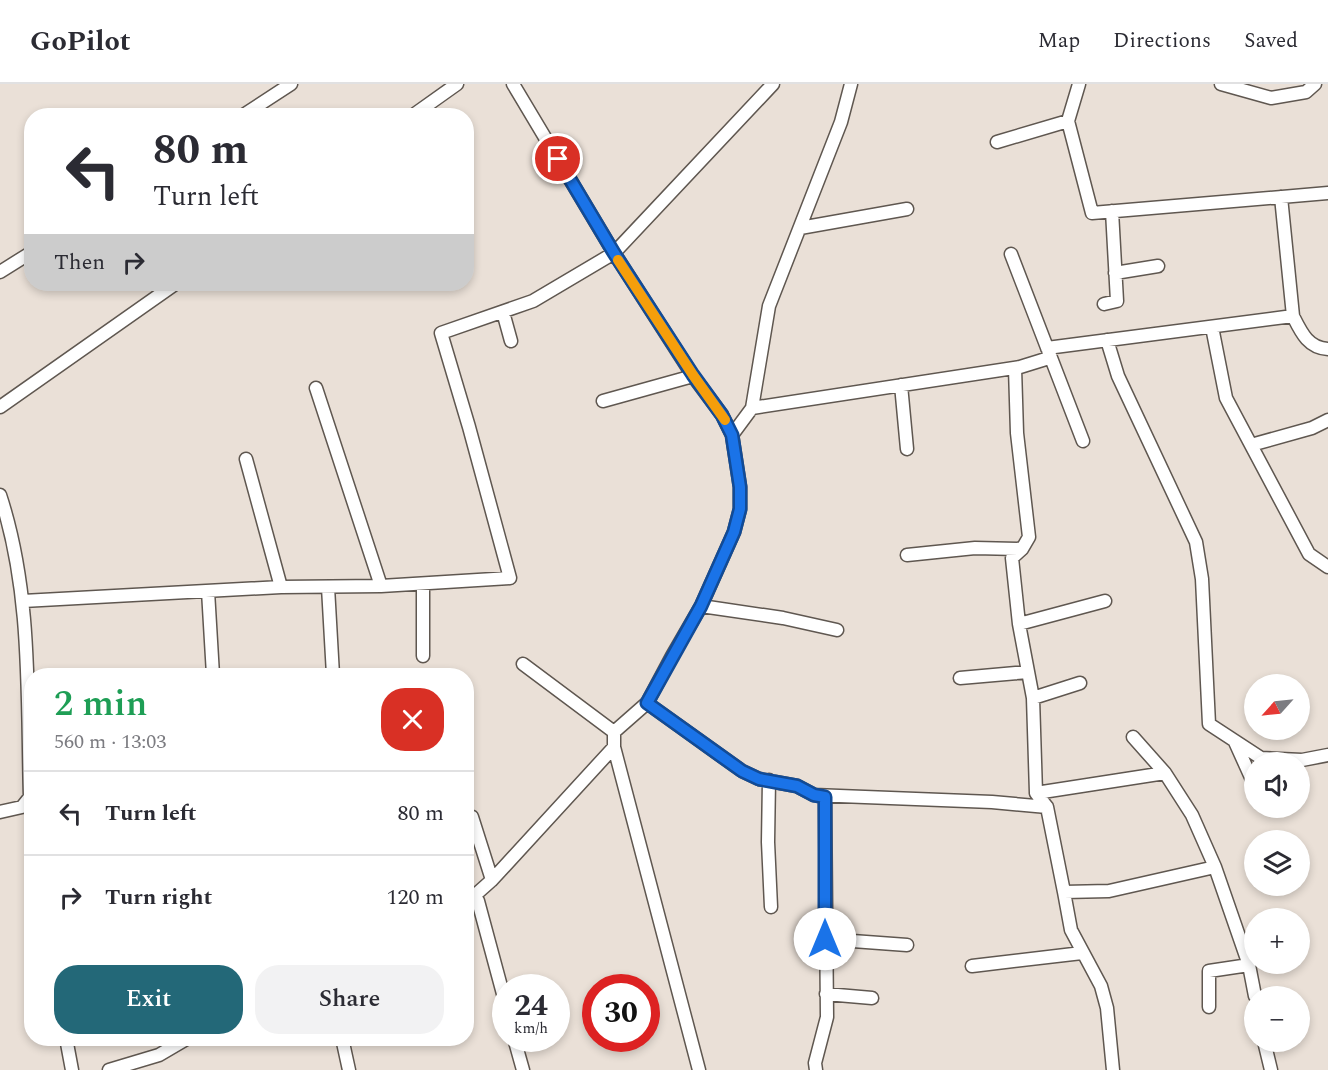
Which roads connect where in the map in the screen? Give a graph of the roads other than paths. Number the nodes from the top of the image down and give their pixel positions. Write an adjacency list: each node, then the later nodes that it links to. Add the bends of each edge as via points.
1 (291, 84): 9 (street)
2 (457, 84): 10 (street)
3 (513, 84): 18 (street)
4 (773, 84): 18 (street)
5 (851, 84): 17 (street, via 841,122)
6 (1079, 84): 11 (street)
7 (1221, 84): 8 (street, via 1271,98 1306,92)
8 (1315, 84)
9 (254, 108)
10 (423, 108)
11 (1068, 121): 12 (street); 16 (street, via 1092,213)
12 (997, 142)
13 (1328, 193): 14 (street)
14 (1281, 197): 16 (street); 27 (street)
15 (907, 209): 17 (street)
16 (1112, 211): 23 (street)
17 (800, 228): 39 (street, via 769,306)
18 (614, 253): 26 (street, via 533,302); 34 (street)
19 (1011, 254): 32 (street)
20 (24, 257): 22 (street)
21 (1158, 266): 23 (street)
22 (0, 272)
23 (1114, 273): 25 (street, via 1117,301)
24 (165, 291): 38 (street)
25 (1104, 304)
26 (502, 312): 30 (street); 50 (street, via 441,333 510,578)
27 (1293, 316): 28 (street); 31 (street, via 1303,337)
28 (1212, 327): 29 (street); 43 (street, via 1226,398)
29 (1107, 340): 32 (street); 72 (street, via 1118,376 1196,542 1202,579 1209,724)
30 (511, 341)
31 (1328, 350)
32 (1048, 353): 33 (street); 42 (street)
33 (1015, 368): 35 (street); 47 (street, via 1017,433 1029,537)
34 (693, 375): 37 (street); 41 (street)
35 (901, 385): 39 (street); 44 (street)
36 (316, 388): 52 (street)
37 (603, 400)
38 (0, 407)
39 (752, 408): 41 (street)
40 (1328, 420): 43 (street)
41 (732, 435): 57 (street, via 740,509 734,532)
42 (1083, 441)
43 (1251, 445): 49 (street, via 1309,554)
44 (907, 449)
45 (246, 459): 53 (street)
46 (0, 498): 55 (street)
47 (1023, 549): 48 (street, via 975,548); 58 (street, via 1011,558)
48 (907, 555)
49 (1328, 567)
50 (423, 584): 52 (street); 60 (street)
51 (327, 586): 52 (street); 53 (street); 64 (street)
52 (381, 586)
53 (281, 587): 54 (street)
54 (208, 591): 55 (street); 63 (street)
55 (23, 601): 62 (street)
56 (1105, 601): 58 (street)
57 (701, 606): 59 (street); 69 (street)
58 (1019, 624): 65 (street)
59 (837, 630)
60 (423, 656)
61 (523, 664): 70 (street)
62 (26, 668)
63 (213, 668)
64 (333, 668)
65 (1028, 672): 66 (street); 68 (street)
66 (960, 678)
67 (1080, 683): 68 (street)
68 (1033, 698): 78 (street)
69 (647, 703): 70 (street); 77 (street, via 742,771)
70 (614, 732): 73 (street)
71 (1133, 737): 76 (street)
72 (1234, 741): 74 (street, via 1261,758 1302,760); 75 (street)
73 (614, 747): 85 (street); 109 (street)
74 (1328, 755)
75 (1244, 762)
76 (1165, 773): 78 (street); 84 (street, via 1192,815)
77 (769, 780): 79 (street); 89 (street)
78 (1036, 793): 81 (street)
79 (825, 797): 81 (street); 90 (street)
80 (24, 806): 82 (street)
81 (1047, 807): 86 (street)
82 (0, 812)
83 (474, 823): 85 (street)
84 (1215, 867): 86 (street, via 1109,891); 92 (street)
85 (492, 880): 87 (street)
86 (1064, 892): 93 (street, via 1071,930)
87 (474, 895)
88 (474, 900): 96 (street, via 478,901)
89 (771, 907)
90 (825, 939): 91 (street); 97 (street)
91 (907, 945)
92 (1244, 951)
93 (1082, 952): 94 (street); 111 (street, via 1104,997)
94 (972, 966)
95 (1244, 966): 99 (street, via 1209,971)
96 (498, 974)
97 (826, 994): 98 (street); 110 (street, via 826,1017)
98 (872, 998)
99 (1209, 1007)
100 (68, 1046): 105 (street)
101 (174, 1046): 106 (street, via 159,1055)
102 (344, 1046): 107 (street)
103 (518, 1052): 108 (street)
104 (1267, 1052): 112 (street)
105 (72, 1070)
106 (109, 1070)
107 (349, 1070)
108 (523, 1070)
109 (699, 1070)
110 (816, 1070)
111 (1113, 1070)
112 (1271, 1070)

